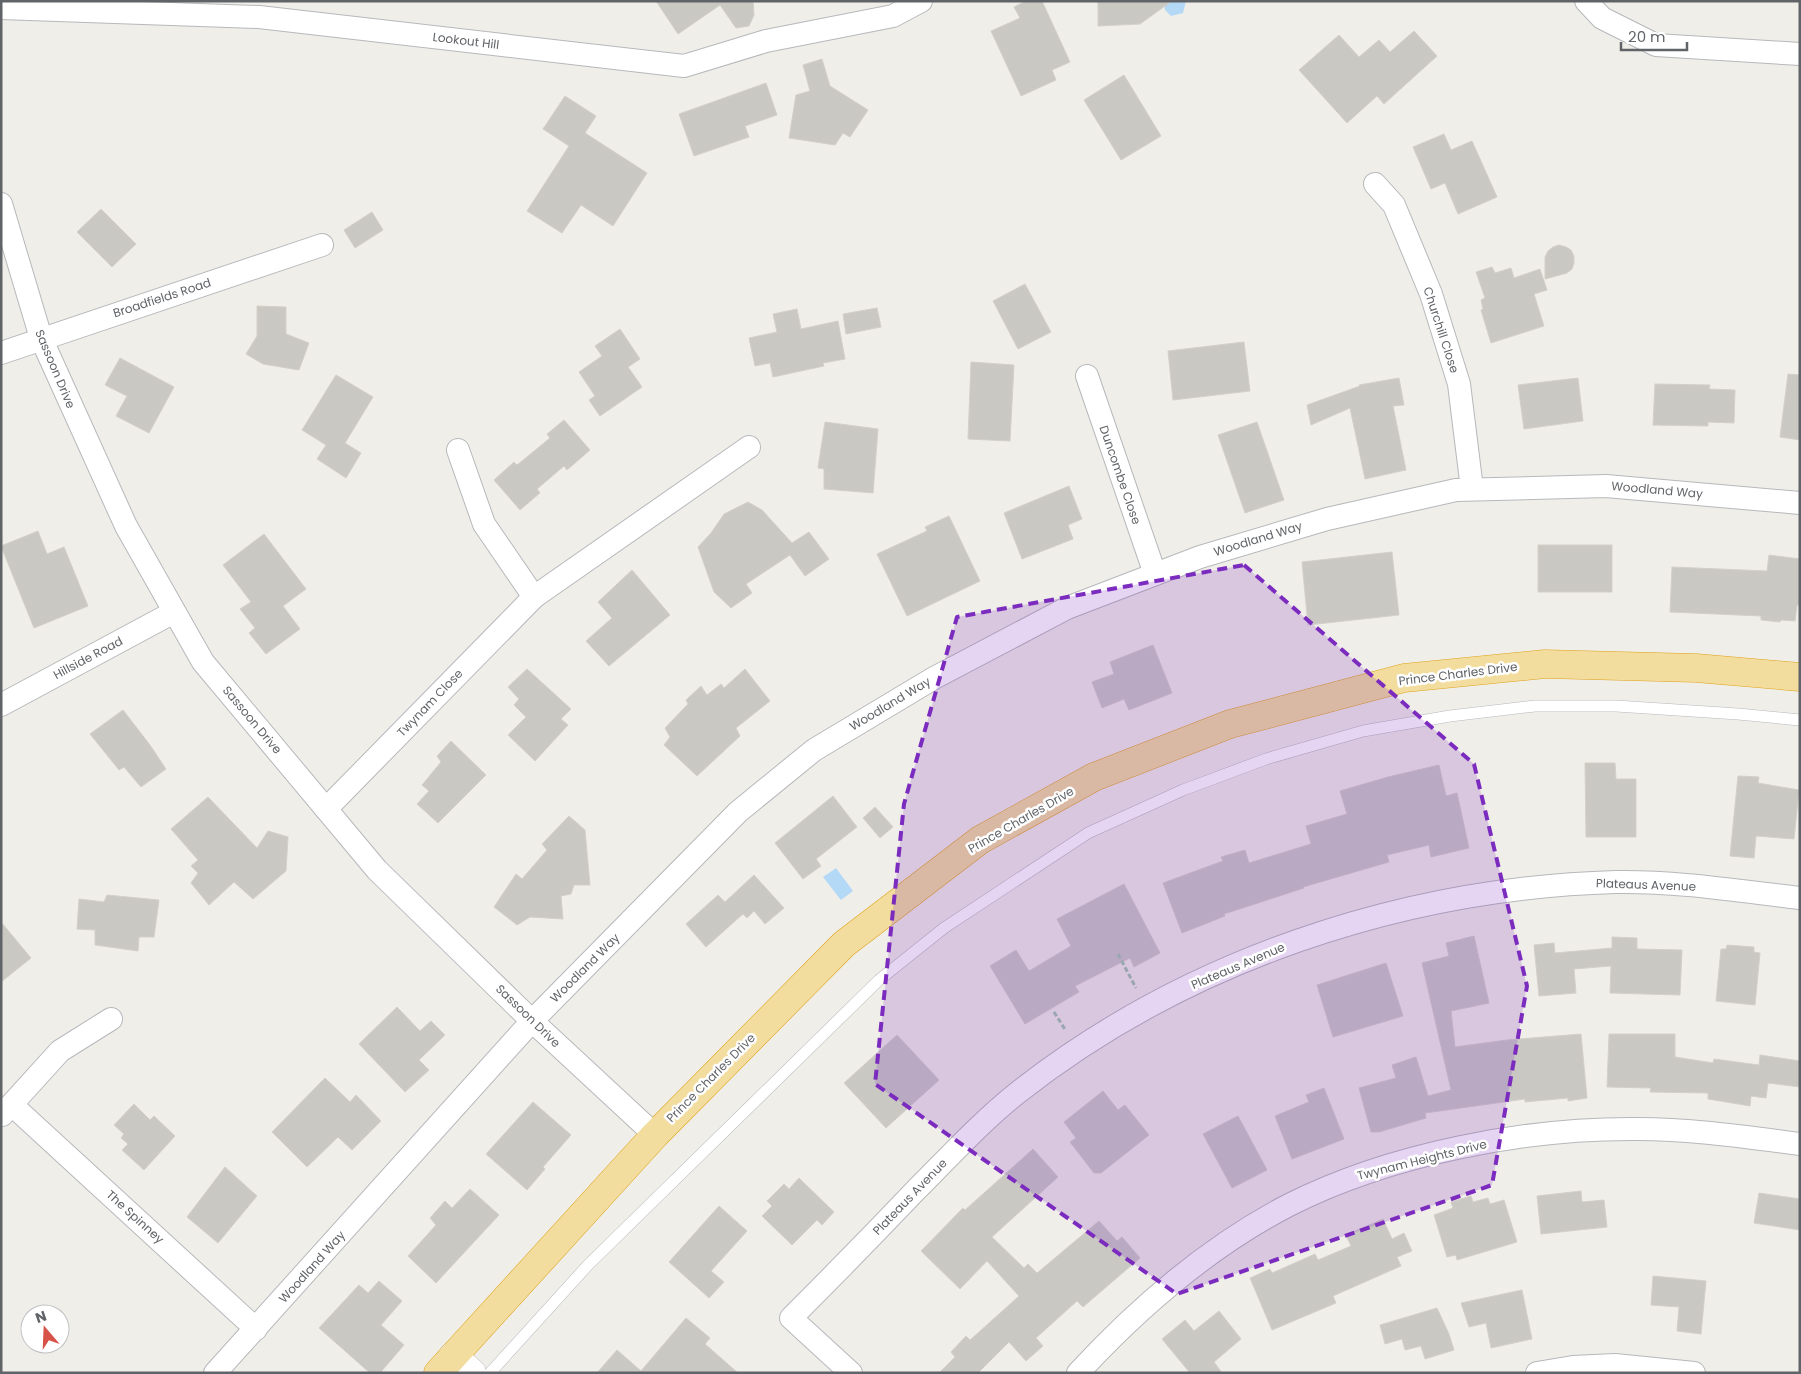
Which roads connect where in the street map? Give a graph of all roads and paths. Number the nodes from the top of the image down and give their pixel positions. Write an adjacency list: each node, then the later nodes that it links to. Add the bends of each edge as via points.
1 (921, 1): 3 (street, Lookout Hill, via 893,16 766,41 684,66 259,18)
2 (1586, 1): 4 (street, via 1602,18 1656,45)
3 (1, 8)
4 (1800, 54)
5 (1375, 184): 13 (street, Churchill Close, via 1394,205 1431,294 1459,384)
6 (1, 204): 8 (street, Sassoon Drive)
7 (322, 245): 8 (street, Broadfields Road)
8 (40, 338): 9 (street, Broadfields Road); 17 (street, Sassoon Drive, via 126,526)
9 (1, 353)
10 (1087, 376): 15 (street, Duncombe Close)
11 (749, 447): 16 (street, Twynam Close)
12 (458, 450): 16 (street, via 484,524)
13 (1472, 489): 14 (street, Woodland Way, via 1606,486); 15 (street, Woodland Way, via 1327,519 1200,556)
14 (1800, 503)
15 (1155, 574): 26 (street, Woodland Way, via 1067,608 934,678 814,750 738,812)
16 (534, 597): 21 (street, Twynam Close)
17 (174, 612): 19 (street, Hillside Road); 21 (street, Sassoon Drive, via 203,662)
18 (1800, 677): 28 (highway, Prince Charles Drive, via 1696,668 1545,664 1404,678 1230,724 1094,777 980,840 844,944)
19 (1, 705)
20 (1800, 720): 33 (lane, via 1616,706 1535,706 1450,716 1363,731 1266,759 1183,790 1088,833 944,928 879,980 588,1265)
21 (326, 809): 26 (street, Sassoon Drive, via 377,870)
22 (1800, 898): 24 (street, Plateaus Avenue, via 1659,883 1618,882 1489,894 1422,906 1268,951)
23 (1118, 954): 24 (path)
24 (1146, 1009): 34 (street, Plateaus Avenue, via 1058,1063 971,1134 791,1318)
25 (111, 1019): 27 (street, via 60,1051)
26 (532, 1021): 28 (street, Sassoon Drive); 30 (street, Woodland Way)
27 (7, 1110): 30 (street, The Spinney)
28 (655, 1135): 31 (highway, Prince Charles Drive)
29 (1800, 1144): 35 (street, Twynam Heights Drive, via 1639,1129 1589,1130 1488,1143 1352,1178 1289,1206 1192,1268 1149,1304)
30 (256, 1329): 32 (street, Woodland Way)
31 (454, 1367)
32 (215, 1373)
33 (490, 1373)
34 (851, 1373)
35 (1078, 1373)
36 (1537, 1373): 37 (street, via 1573,1367 1615,1366)
37 (1694, 1373)

